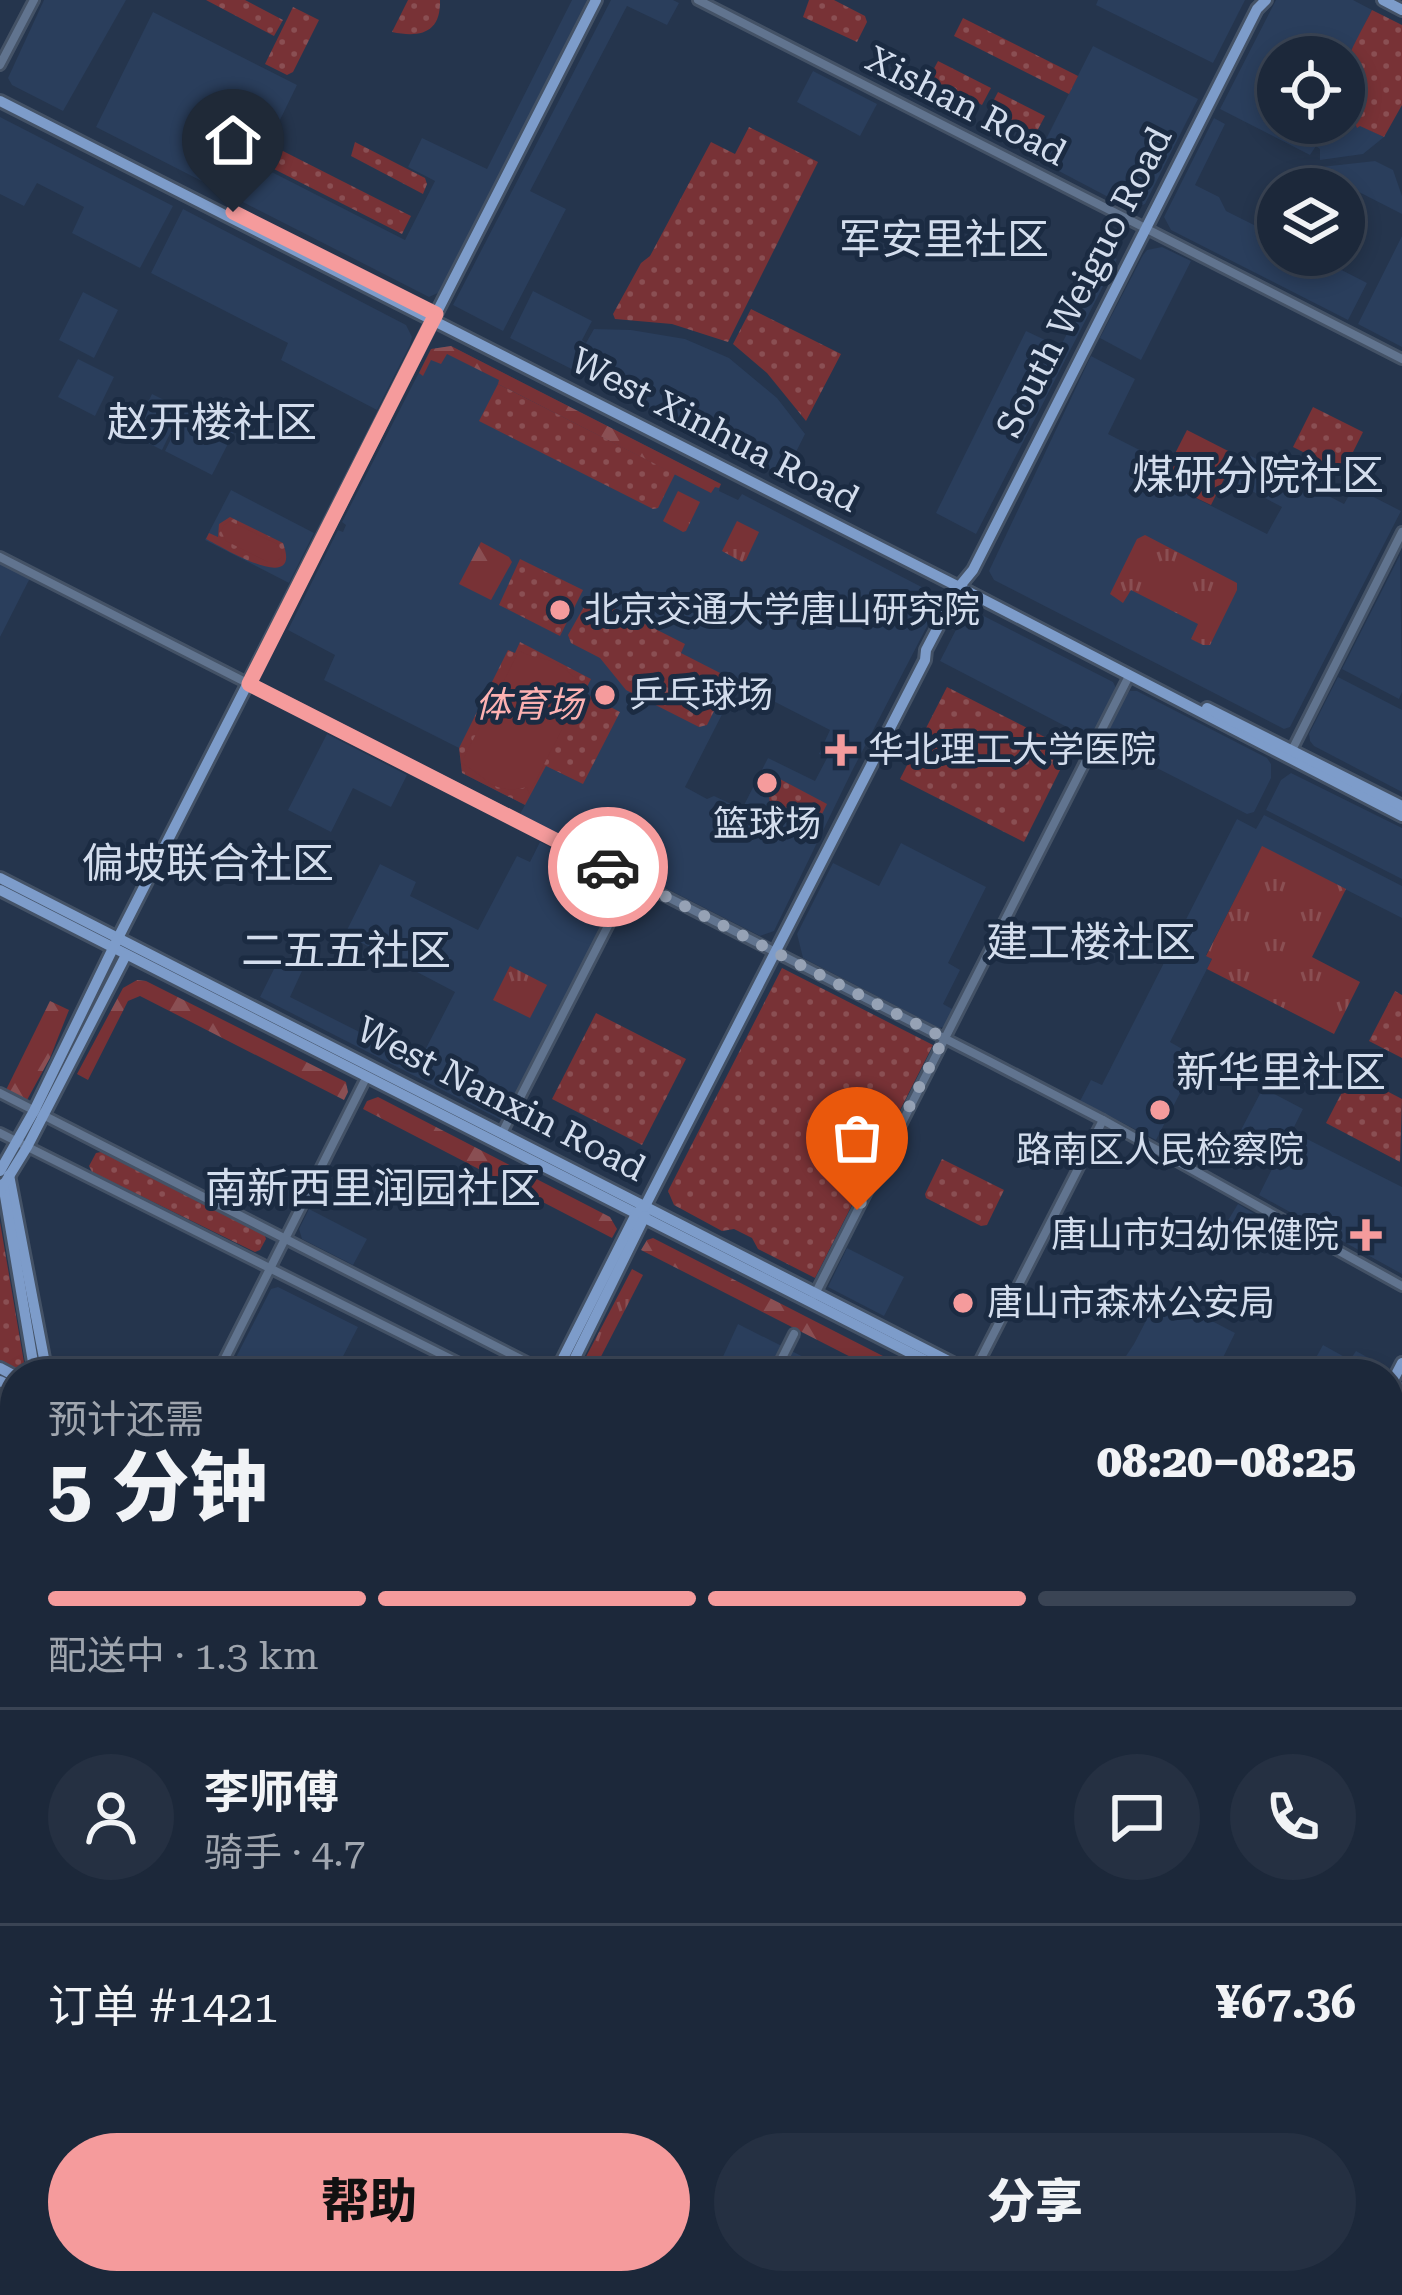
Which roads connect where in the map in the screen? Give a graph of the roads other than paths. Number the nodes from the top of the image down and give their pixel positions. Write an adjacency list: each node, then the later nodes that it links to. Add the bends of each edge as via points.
1 (34, 0): 7 (street)
2 (596, 0): 10 (main road)
3 (698, 0): 9 (street, Xishan Road)
4 (1383, 0): 6 (main road)
5 (1260, 3): 9 (main road, South Weiguo Road)
6 (1402, 10)
7 (0, 65)
8 (0, 98): 10 (main road, West Xinhua Road)
9 (1145, 228): 11 (street, Xishan Road); 14 (main road, South Weiguo Road)
10 (435, 318): 14 (main road, West Xinhua Road); 16 (main road)
11 (1402, 358)
12 (1402, 532): 17 (street)
13 (0, 557): 16 (street)
14 (962, 586): 15 (main road, West Xinhua Road); 17 (main road, West Xinhua Road); 24 (main road, South Weiguo Road)
15 (1129, 676): 17 (main road, West Xinhua Road); 25 (street)
16 (249, 684): 21 (street); 23 (main road)
17 (1289, 754): 18 (main road, West Xinhua Road); 19 (main road, West Xinhua Road)
18 (1402, 806)
19 (1402, 816)
20 (0, 878): 23 (main road, West Nanxin Road)
21 (632, 879): 24 (street); 31 (street)
22 (0, 890): 23 (main road, West Nanxin Road)
23 (120, 947): 26 (main road, West Nanxin Road); 28 (main road); 31 (main road, West Nanxin Road)
24 (776, 952): 25 (street); 35 (main road, South Weiguo Road)
25 (944, 1038): 29 (street); 39 (street)
26 (367, 1078): 35 (main road, West Nanxin Road); 36 (street)
27 (0, 1093): 28 (street)
28 (39, 1113): 32 (main road); 36 (street)
29 (1102, 1120): 38 (street); 51 (street)
30 (0, 1133): 32 (street)
31 (502, 1133): 35 (main road, West Nanxin Road)
32 (22, 1144): 33 (main road); 37 (street)
33 (4, 1172): 34 (main road); 42 (main road)
34 (2, 1190): 41 (main road)
35 (642, 1213): 39 (main road, West Nanxin Road); 46 (main road, South Weiguo Road); 47 (main road, South Weiguo Road)
36 (285, 1238): 37 (street); 45 (street)
37 (271, 1268): 43 (street); 44 (street)
38 (1402, 1286)
39 (813, 1298): 49 (main road, West Nanxin Road); 50 (main road, West Nanxin Road)
40 (794, 1334): 48 (street)
41 (32, 1359)
42 (44, 1359)
43 (225, 1359)
44 (451, 1359)
45 (523, 1359)
46 (560, 1359)
47 (574, 1359)
48 (782, 1359)
49 (925, 1359)
50 (942, 1359)
51 (982, 1359)

